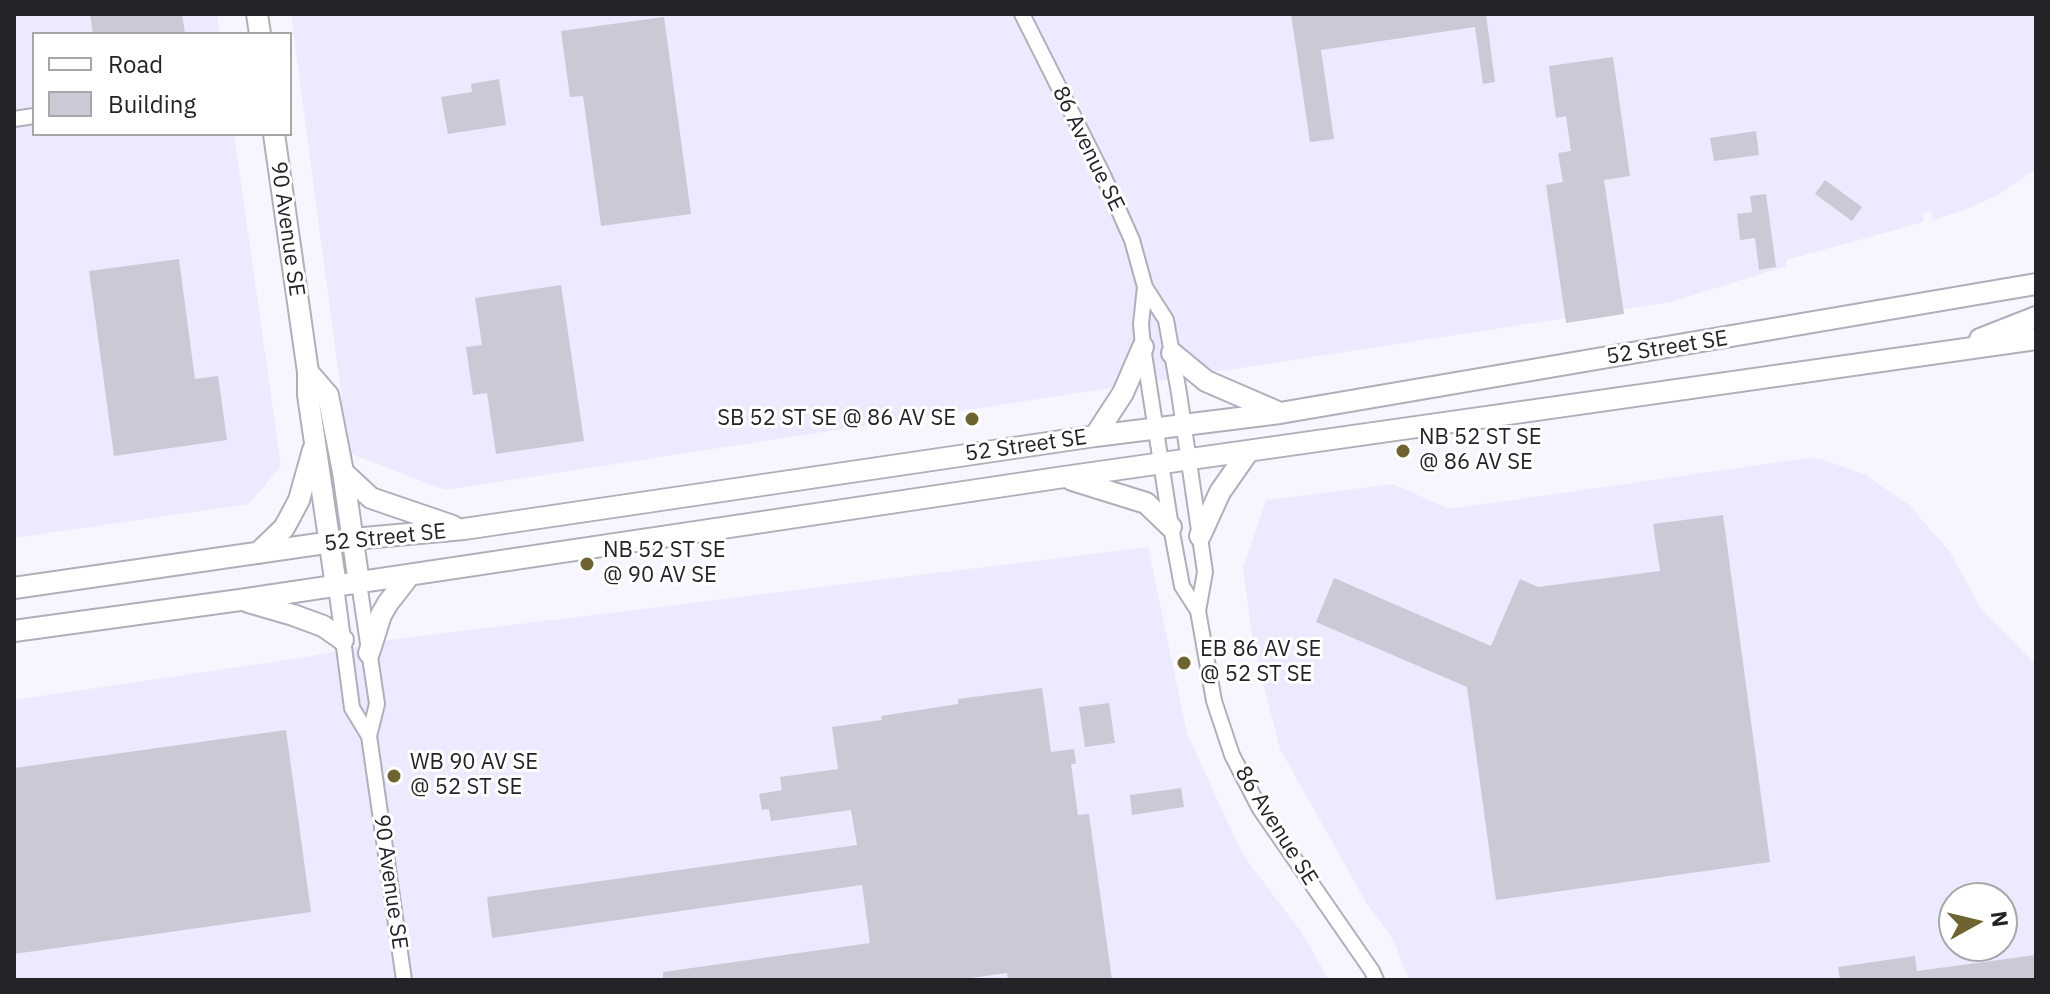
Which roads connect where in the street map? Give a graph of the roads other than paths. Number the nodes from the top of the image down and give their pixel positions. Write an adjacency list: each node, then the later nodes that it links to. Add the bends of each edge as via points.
1 (1022, 14): 4 (street, 86 Avenue SE, via 1103,175 1132,240)
2 (274, 136): 10 (main road, 90 Avenue SE)
3 (2036, 284): 11 (main road, 52 Street SE)
4 (1145, 287): 7 (street, 86 Avenue SE); 9 (street, 86 Avenue SE, via 1166,320)
5 (2036, 317): 8 (main road)
6 (2036, 339): 8 (main road, 52 Street SE)
7 (1143, 347): 13 (street, 86 Avenue SE); 14 (main road, via 1123,393)
8 (1958, 348): 16 (main road, 52 Street SE)
9 (1172, 353): 11 (main road, via 1206,381); 12 (street, 86 Avenue SE)
10 (308, 372): 15 (main road, 90 Avenue SE); 19 (main road, 90 Avenue SE, via 328,395)
11 (1280, 413): 12 (main road, 52 Street SE)
12 (1184, 425): 13 (main road, 52 Street SE); 17 (street, 86 Avenue SE)
13 (1157, 429): 14 (main road, 52 Street SE); 18 (street, 86 Avenue SE)
14 (1095, 436): 22 (main road, 52 Street SE)
15 (315, 442): 25 (main road, 90 Avenue SE); 26 (main road, via 295,508 284,528)
16 (1248, 452): 17 (main road, 52 Street SE); 23 (main road, via 1220,492)
17 (1188, 460): 18 (main road, 52 Street SE); 23 (street, 86 Avenue SE)
18 (1162, 464): 20 (main road, 52 Street SE); 21 (street, 86 Avenue SE)
19 (343, 472): 22 (main road, via 371,498); 24 (main road, 90 Avenue SE)
20 (1064, 477): 21 (main road, via 1146,503); 27 (main road, 52 Street SE)
21 (1171, 527): 32 (street, 86 Avenue SE, via 1182,586)
22 (464, 529): 24 (main road, 52 Street SE)
23 (1200, 536): 32 (street, 86 Avenue SE, via 1205,572)
24 (353, 539): 25 (main road, 52 Street SE); 28 (main road, 90 Avenue SE)
25 (331, 542): 26 (main road, 52 Street SE); 29 (main road, 90 Avenue SE)
26 (258, 553): 30 (main road, 52 Street SE)
27 (409, 576): 28 (main road, 52 Street SE); 35 (main road, via 381,615)
28 (359, 583): 29 (main road, 52 Street SE); 35 (street, 90 Avenue SE)
29 (336, 586): 31 (main road, 52 Street SE); 34 (street, 90 Avenue SE)
30 (14, 588)
31 (240, 600): 33 (main road, 52 Street SE); 34 (main road, via 323,626)
32 (1198, 611): 38 (street, 86 Avenue SE, via 1214,701 1232,755 1260,809)
33 (14, 631)
34 (343, 640): 36 (street, 90 Avenue SE, via 352,708)
35 (369, 653): 36 (street, 90 Avenue SE, via 377,704)
36 (369, 736): 37 (street, 90 Avenue SE)
37 (404, 980)
38 (1376, 980)

